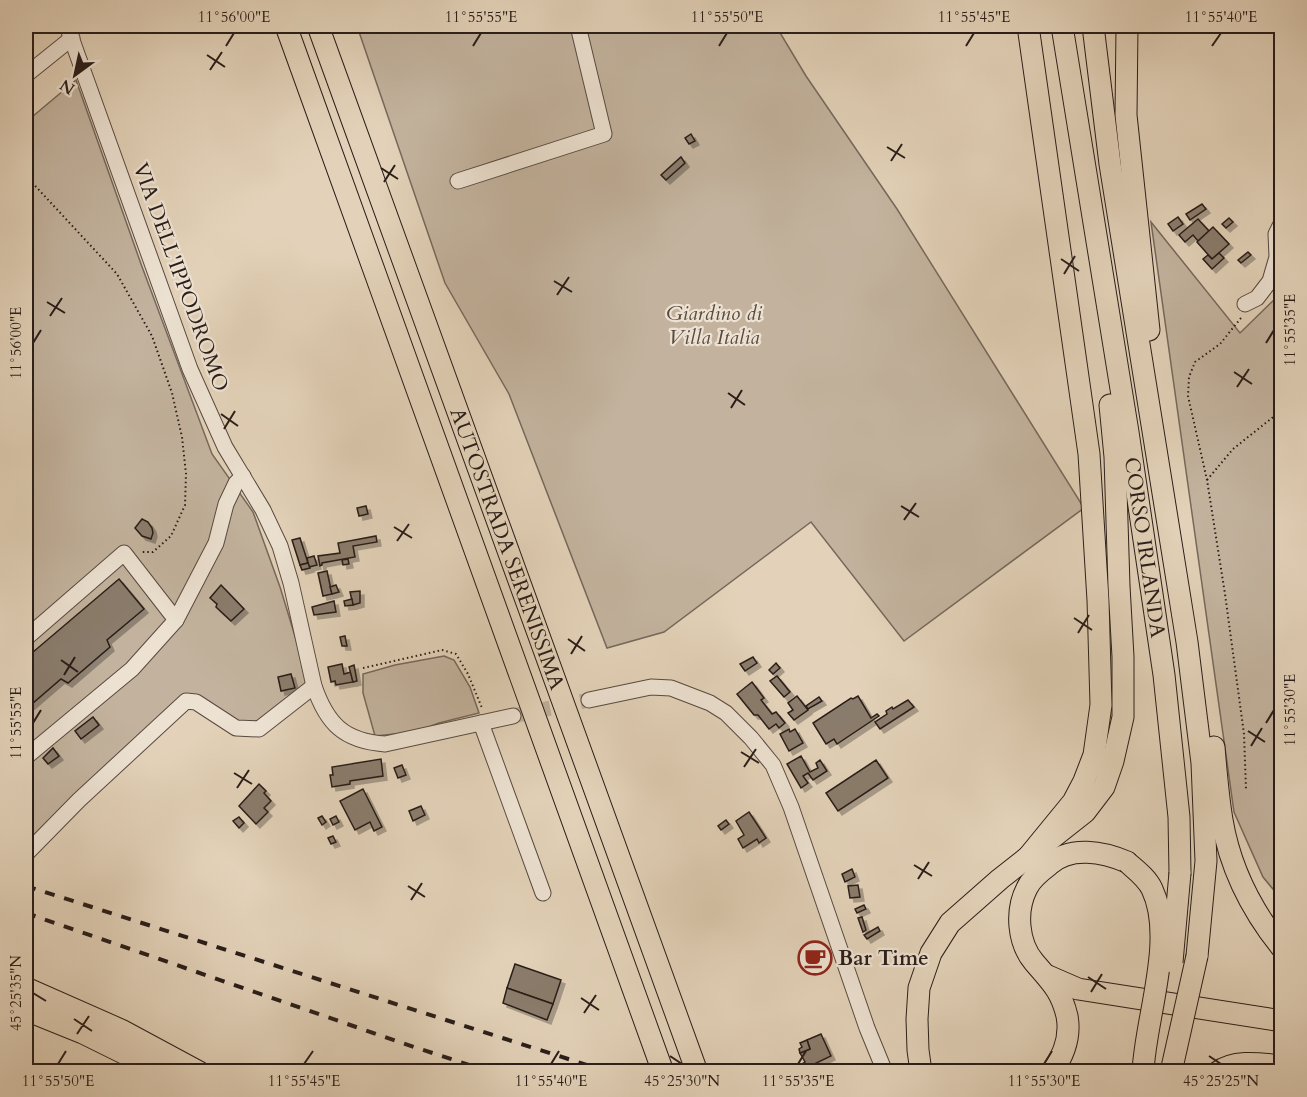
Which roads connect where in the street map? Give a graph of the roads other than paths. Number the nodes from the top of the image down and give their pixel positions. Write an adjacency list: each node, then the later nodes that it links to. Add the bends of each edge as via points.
1 (286, 26): 37 (highway, AUTOSTRADA SERENISSIMA)
2 (318, 26): 12 (highway, AUTOSTRADA SERENISSIMA)
3 (332, 26): 12 (highway)
4 (578, 26): 11 (street, via 604,134)
5 (1028, 26): 27 (highway, via 1089,454 1101,705 1094,755 1084,781)
6 (1093, 26): 16 (highway, CORSO IRLANDA, via 1110,164)
7 (1127, 26): 16 (highway, via 1126,115 1149,316)
8 (1062, 27): 15 (highway, CORSO IRLANDA)
9 (70, 32): 10 (street); 17 (street, VIA DELL'IPPODROMO, via 190,369 225,447)
10 (26, 75)
11 (458, 181)
12 (379, 194): 41 (highway, AUTOSTRADA SERENISSIMA)
13 (1281, 222): 14 (street, via 1270,281 1257,298)
14 (1245, 304)
15 (1107, 306): 27 (highway, via 1105,347 1115,457 1123,717 1104,787 1085,812); 47 (highway, CORSO IRLANDA, bridge, via 1173,742 1179,817 1175,940)
16 (1151, 414): 20 (highway, CORSO IRLANDA)
17 (243, 476): 18 (street, via 226,504 216,543); 21 (street, VIA DELL'IPPODROMO, via 280,546)
18 (176, 620): 19 (street, via 124,553); 25 (street, via 132,669)
19 (26, 638)
20 (1187, 642): 29 (highway, via 1211,722 1222,821 1234,865 1262,924); 48 (highway, CORSO IRLANDA, bridge, via 1202,764 1206,861 1197,956)
21 (314, 686): 24 (street, VIA DELL'IPPODROMO, via 328,716 343,732 363,742 385,744); 26 (street, via 259,729 236,728 196,702 186,701)
22 (589, 700): 42 (street, via 626,693 638,696 683,692 726,713 751,738 772,765 791,807)
23 (513, 716): 24 (street, VIA DELL'IPPODROMO)
24 (484, 723): 28 (street)
25 (26, 757)
26 (26, 854)
27 (1028, 857): 35 (highway, via 950,923 931,953 919,988)
28 (543, 893)
29 (1281, 948)
30 (1048, 975): 34 (highway, via 1078,990); 45 (highway, via 1067,1017 1065,1049); 46 (highway, bridge, via 1025,949 1020,926 1027,887 1052,862 1068,855 1108,854 1127,862 1152,887 1161,936)
31 (26, 988): 40 (highway)
32 (26, 1010): 39 (highway)
33 (26, 1014): 38 (highway)
34 (1281, 1021)
35 (918, 1038): 43 (highway); 44 (highway)
36 (1276, 1066): 49 (highway, via 1252,1063)
37 (662, 1070)
38 (130, 1071)
39 (162, 1071)
40 (200, 1071)
41 (697, 1071)
42 (885, 1071)
43 (921, 1071)
44 (937, 1071)
45 (1052, 1071)
46 (1143, 1071)
47 (1149, 1071)
48 (1171, 1071)
49 (1218, 1071)

